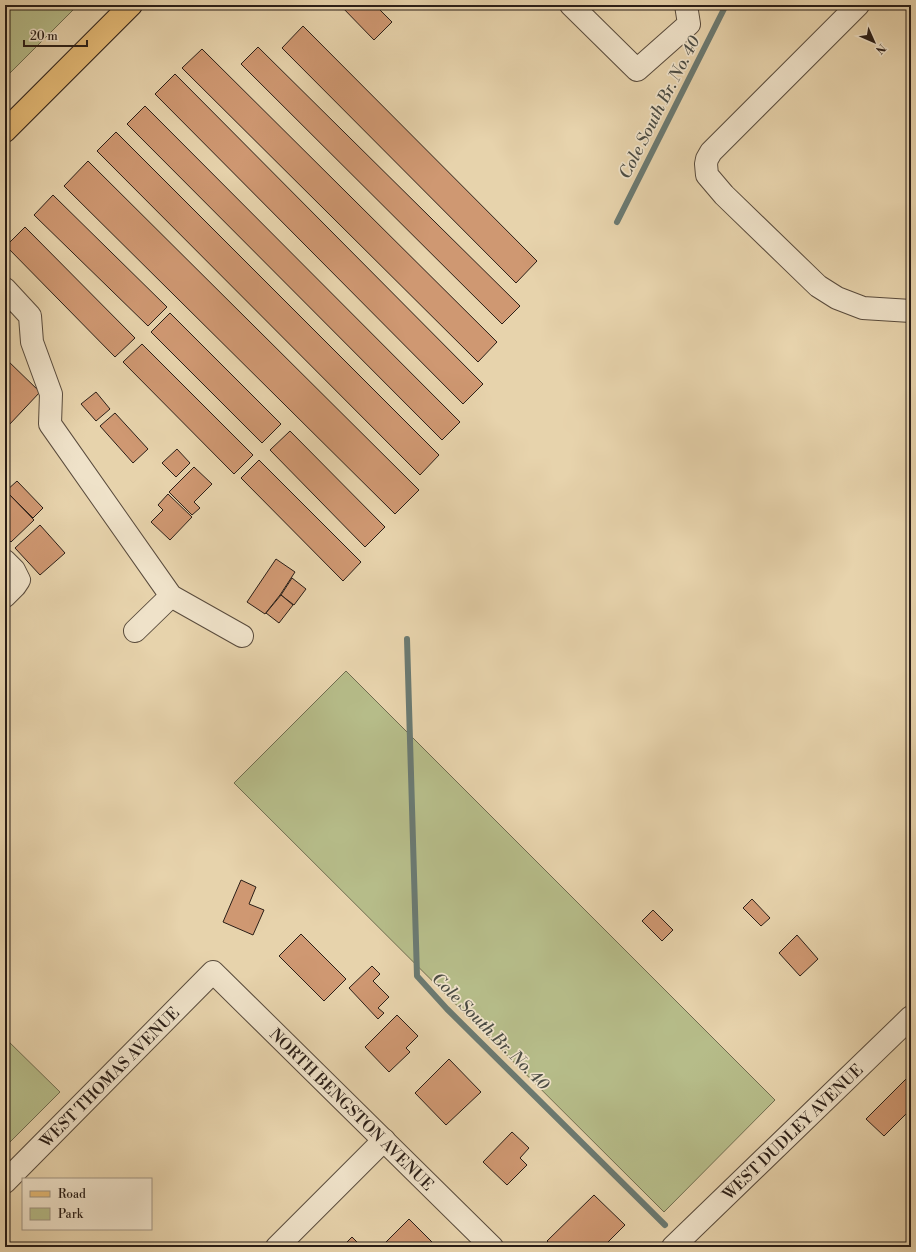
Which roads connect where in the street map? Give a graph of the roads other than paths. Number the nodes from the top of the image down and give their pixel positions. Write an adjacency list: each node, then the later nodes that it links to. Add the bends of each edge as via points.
1 (131, 5): 5 (main road)
2 (858, 5): 7 (street, via 711,152 707,159 706,175 818,286 837,298 863,308)
3 (577, 7): 4 (street, via 637,70)
4 (688, 14)
5 (5, 131)
6 (5, 289): 10 (street, via 30,316 32,342 51,394 50,424)
7 (911, 311)
8 (5, 561): 9 (street, via 19,580)
9 (5, 596)
10 (171, 596): 11 (street); 12 (street)
11 (135, 631)
12 (242, 636)
13 (213, 972): 15 (street, NORTH BENGSTON AVENUE); 16 (street, WEST THOMAS AVENUE)
14 (911, 1017): 19 (street, WEST DUDLEY AVENUE)
15 (384, 1140): 17 (street); 18 (street, NORTH BENGSTON AVENUE)
16 (5, 1182)
17 (277, 1247)
18 (492, 1247)
19 (673, 1247)

